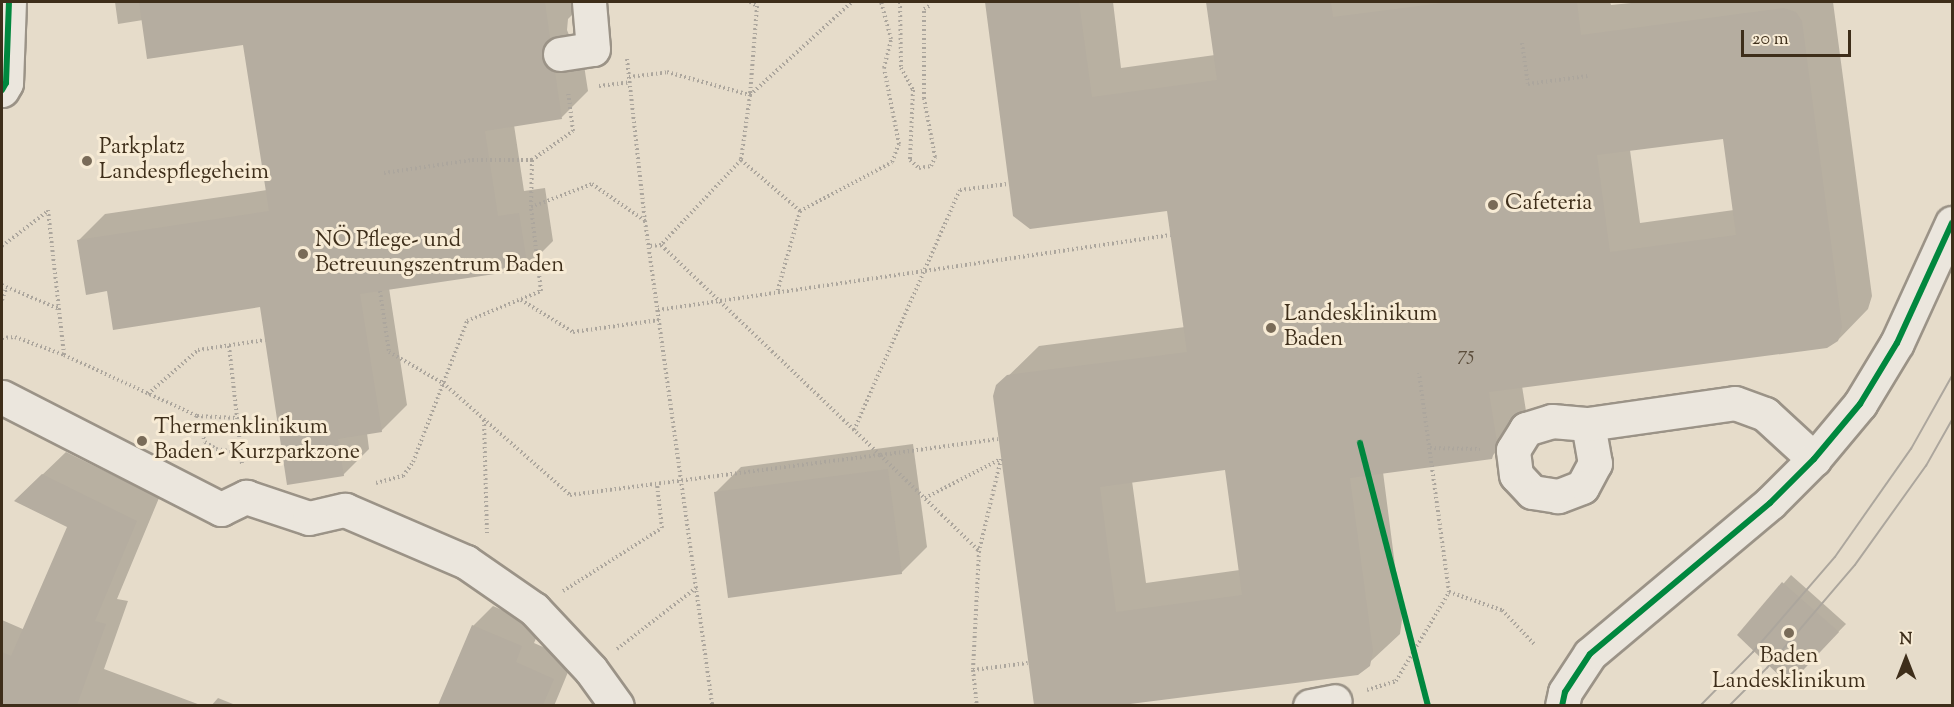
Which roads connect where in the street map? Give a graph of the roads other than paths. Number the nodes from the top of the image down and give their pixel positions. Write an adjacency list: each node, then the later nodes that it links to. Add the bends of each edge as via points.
1 (9, 2): 4 (street, via 6,83)
2 (589, 2): 3 (street, via 593,49)
3 (560, 54)
4 (2, 90)
5 (1953, 223): 8 (street, via 1897,343 1860,404)
6 (2, 397): 9 (street, via 221,509 246,497 309,518 345,510 466,562 534,609 591,670)
7 (1588, 424): 7 (street, via 1552,421 1526,429 1514,450 1516,475 1532,492 1558,496 1582,487 1595,463); 8 (street, via 1734,403 1765,414)
8 (1814, 459): 10 (street, via 1770,502 1590,654 1565,692)
9 (617, 705)
10 (1562, 705)

